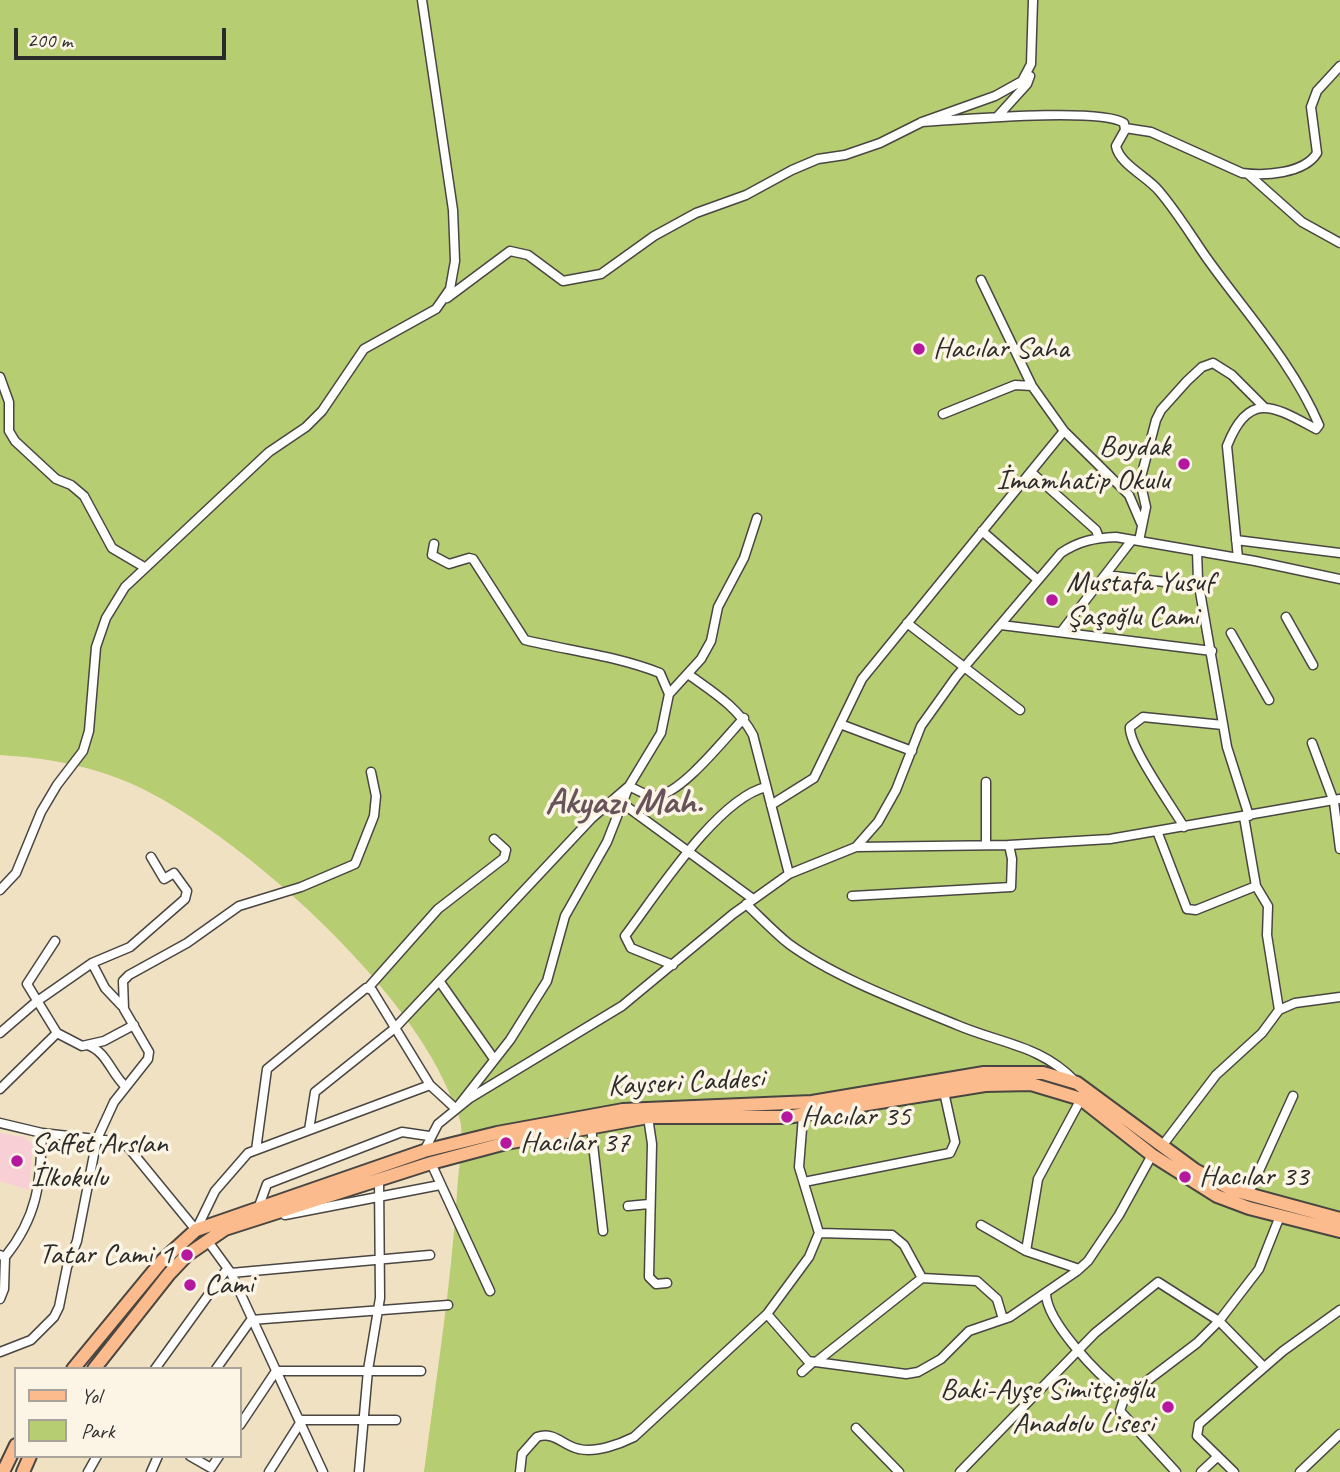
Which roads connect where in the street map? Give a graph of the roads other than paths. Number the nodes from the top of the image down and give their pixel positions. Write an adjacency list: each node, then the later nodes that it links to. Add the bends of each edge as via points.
1 (422, 0): 11 (street, via 453,210 455,261)
2 (1033, 0): 4 (street)
3 (1340, 66): 8 (street, via 1313,99 1315,157 1273,174)
4 (1030, 70): 5 (street, via 1027,84); 6 (street, via 1022,81 995,96)
5 (997, 117): 6 (street); 7 (street, via 1098,117 1120,120)
6 (922, 122): 11 (street, via 868,147 818,159 746,195 696,213 601,274 563,281 528,255 510,251)
7 (1125, 128): 8 (street, via 1151,132); 14 (street, via 1117,141 1118,155 1148,178 1188,227 1300,384 1319,427 1278,408)
8 (1248, 174): 9 (street, via 1301,222)
9 (1340, 243)
10 (981, 280): 13 (street)
11 (445, 300): 28 (street, via 426,316 364,349 306,427 269,452)
12 (0, 377): 28 (street, via 9,402 9,431 15,441 56,479 84,496 112,548)
13 (1032, 386): 15 (street, via 1015,385); 16 (street)
14 (1264, 407): 19 (street, via 1216,363 1206,365 1187,381 1161,410 1155,424 1140,481 1146,507); 22 (street, via 1241,421 1227,446)
15 (943, 414)
16 (1064, 432): 17 (street); 19 (street, via 1129,495)
17 (1031, 472): 20 (street); 21 (street, via 1096,530)
18 (757, 518): 41 (street, via 744,558 718,607 711,641)
19 (1141, 523): 23 (street)
20 (982, 531): 31 (street); 34 (street)
21 (1099, 538): 23 (street); 31 (street, via 1061,553)
22 (1236, 540): 26 (street); 27 (street)
23 (1135, 541): 25 (street); 29 (street)
24 (434, 544): 42 (street, via 432,555 449,564 473,559 522,639 579,654 625,659 660,673)
25 (1198, 551): 27 (street); 32 (street)
26 (1340, 553)
27 (1238, 558): 30 (street)
28 (144, 567): 69 (street, via 125,587 102,627 89,731 82,751 41,812 16,873)
29 (1105, 575): 32 (street); 36 (street)
30 (1340, 579)
31 (1038, 580): 35 (street)
32 (1199, 586): 38 (street)
33 (1286, 617): 39 (street)
34 (907, 622): 40 (street); 46 (street, via 862,679)
35 (1001, 625): 36 (street); 40 (street)
36 (1061, 632): 38 (street)
37 (1231, 633): 43 (street)
38 (1212, 651): 47 (street)
39 (1313, 665)
40 (965, 667): 44 (street); 49 (street, via 921,726)
41 (688, 674): 42 (street); 45 (street)
42 (669, 694): 52 (street, via 661,733)
43 (1269, 700)
44 (1020, 710)
45 (744, 718): 52 (street, via 669,792 649,795); 53 (street)
46 (840, 724): 49 (street); 56 (street, via 814,778)
47 (1223, 725): 57 (street); 58 (street, via 1143,717 1130,727 1140,757)
48 (1312, 743): 54 (street)
49 (912, 751): 63 (street, via 878,822)
50 (371, 772): 79 (street, via 374,816 355,864 223,915 187,943 126,978)
51 (986, 782): 61 (street)
52 (629, 786): 55 (street); 75 (street, via 592,818)
53 (766, 787): 56 (street); 65 (street, via 743,796)
54 (1337, 801): 57 (street); 64 (street)
55 (622, 803): 65 (street); 86 (street, via 607,842 565,916 547,981)
56 (771, 805): 67 (street)
57 (1247, 816): 58 (street); 68 (street)
58 (1184, 827): 59 (street)
59 (1157, 831): 62 (street, via 1110,839); 68 (street, via 1187,909 1196,911)
60 (494, 839): 76 (street, via 506,850 504,858 438,909)
61 (986, 844): 62 (street); 63 (street)
62 (1009, 845): 70 (street, via 1011,887)
63 (856, 847): 67 (street)
64 (1340, 849)
65 (689, 852): 71 (street); 74 (street, via 625,936 631,948)
66 (151, 857): 73 (street, via 164,879 174,873 187,891 186,898 130,947)
67 (789, 874): 71 (street)
68 (1256, 886): 80 (street, via 1268,906 1267,935)
69 (0, 890)
70 (852, 896)
71 (750, 902): 74 (street); 87 (street, via 790,944 842,973 960,1027 1037,1051 1059,1064)
72 (55, 941): 78 (street, via 28,980)
73 (92, 962): 78 (street); 79 (street, via 105,988)
74 (673, 965): 94 (street, via 622,1006 524,1062)
75 (440, 982): 82 (street); 86 (street)
76 (368, 988): 82 (street); 103 (street, via 361,989 267,1069)
77 (1340, 997): 80 (street, via 1295,1003)
78 (36, 1002): 83 (street); 84 (street)
79 (124, 1009): 81 (street)
80 (1279, 1010): 105 (street, via 1209,1084)
81 (134, 1025): 85 (street); 89 (street, via 149,1052)
82 (395, 1028): 88 (street); 99 (street, via 315,1093)
83 (0, 1033)
84 (57, 1033): 85 (street); 90 (street)
85 (87, 1045): 89 (street, via 100,1051)
86 (494, 1059): 94 (street)
87 (1077, 1083): 104 (main road, Kayseri Caddesi, via 1043,1073 1006,1071 812,1102 623,1110); 105 (main road, Kayseri Caddesi)
88 (430, 1085): 94 (street); 99 (street)
89 (126, 1087): 102 (street)
90 (0, 1089)
91 (944, 1092): 93 (main road, Kayseri Caddesi, via 1031,1084); 95 (main road, Kayseri Caddesi); 108 (street, via 955,1142 950,1153)
92 (1293, 1097): 110 (street)
93 (1081, 1099): 105 (main road, Kayseri Caddesi); 124 (street, via 1038,1179)
94 (456, 1109): 101 (street)
95 (803, 1116): 96 (main road, Kayseri Caddesi); 108 (street, via 799,1167)
96 (648, 1117): 98 (main road, Kayseri Caddesi); 112 (street, via 652,1144)
97 (0, 1124): 100 (street)
98 (591, 1127): 106 (main road, Kayseri Caddesi); 120 (street)
99 (309, 1130): 103 (street)
100 (42, 1133): 102 (street); 126 (street, via 35,1207 24,1234)
101 (429, 1136): 104 (street); 113 (street, via 402,1132 267,1184)
102 (97, 1139): 119 (street, via 128,1147); 143 (street, via 59,1307 31,1340)
103 (256, 1150): 119 (street, via 241,1157 215,1191)
104 (424, 1151): 113 (main road, Kayseri Caddesi)
105 (1157, 1151): 110 (main road, Kayseri Caddesi); 115 (main road, Kayseri Caddesi, via 1217,1196); 128 (street, via 1119,1215)
106 (430, 1163): 107 (main road, Kayseri Caddesi); 109 (street)
107 (379, 1178): 111 (street); 117 (main road, Kayseri Caddesi)
108 (804, 1182): 122 (street)
109 (440, 1185): 111 (street); 132 (street)
110 (1248, 1195): 116 (main road, Kayseri Caddesi)
111 (381, 1197): 117 (street); 127 (street)
112 (649, 1204): 114 (street); 131 (street, via 649,1277)
113 (259, 1206): 119 (main road, Kayseri Caddesi)
114 (628, 1206)
115 (1280, 1216): 121 (main road, Kayseri Caddesi); 141 (street, via 1259,1269)
116 (1340, 1219)
117 (244, 1223): 123 (main road, Kayseri Caddesi)
118 (981, 1225): 124 (street)
119 (196, 1230): 145 (main road, Kayseri Caddesi, via 162,1261)
120 (603, 1231)
121 (1340, 1231)
122 (819, 1233): 130 (street, via 892,1235 904,1245); 138 (street, via 809,1257)
123 (207, 1240): 129 (street); 146 (main road, Kayseri Caddesi, via 169,1274)
124 (1026, 1251): 128 (street)
125 (429, 1255): 127 (street)
126 (3, 1256): 134 (street)
127 (381, 1259): 129 (street); 137 (street)
128 (1079, 1269): 133 (street)
129 (229, 1271): 140 (street); 147 (street)
130 (922, 1278): 139 (street, via 977,1281 997,1299); 144 (street)
131 (667, 1283)
132 (490, 1291)
133 (1046, 1294): 139 (street); 142 (street, via 1050,1313)
134 (0, 1298)
135 (448, 1305): 137 (street)
136 (1340, 1310): 149 (street)
137 (377, 1311): 140 (street); 150 (street)
138 (767, 1314): 144 (street, via 808,1361); 169 (street, via 634,1437 620,1445 580,1450 555,1437 537,1437 522,1454)
139 (1003, 1319): 144 (street, via 969,1331 941,1359 918,1372)
140 (251, 1320): 148 (street); 151 (street)
141 (1219, 1321): 142 (street, via 1157,1282); 149 (street); 154 (street, via 1197,1343)
142 (1079, 1350): 154 (street); 171 (street)
143 (0, 1352)
144 (814, 1362): 153 (street)
145 (76, 1367)
146 (96, 1367)
147 (157, 1367)
148 (217, 1367)
149 (1264, 1367): 163 (street, via 1199,1424 1197,1436)
150 (368, 1370): 151 (street); 152 (street); 155 (street)
151 (276, 1371): 156 (street); 158 (street)
152 (421, 1371)
153 (802, 1372)
154 (1126, 1393): 172 (street, via 1120,1411)
155 (364, 1419): 156 (street); 157 (street); 168 (street)
156 (302, 1420): 166 (street); 167 (street)
157 (396, 1420)
158 (242, 1422)
159 (856, 1428): 170 (street)
160 (1340, 1434): 175 (street)
161 (14, 1449): 164 (main road)
162 (193, 1458): 165 (street)
163 (1216, 1458): 173 (street); 174 (street)
164 (2, 1470)
165 (210, 1470)
166 (270, 1472)
167 (323, 1472)
168 (359, 1472)
169 (520, 1472)
170 (899, 1472)
171 (960, 1472)
172 (1175, 1472)
173 (1201, 1472)
174 (1234, 1472)
175 (1300, 1472)

